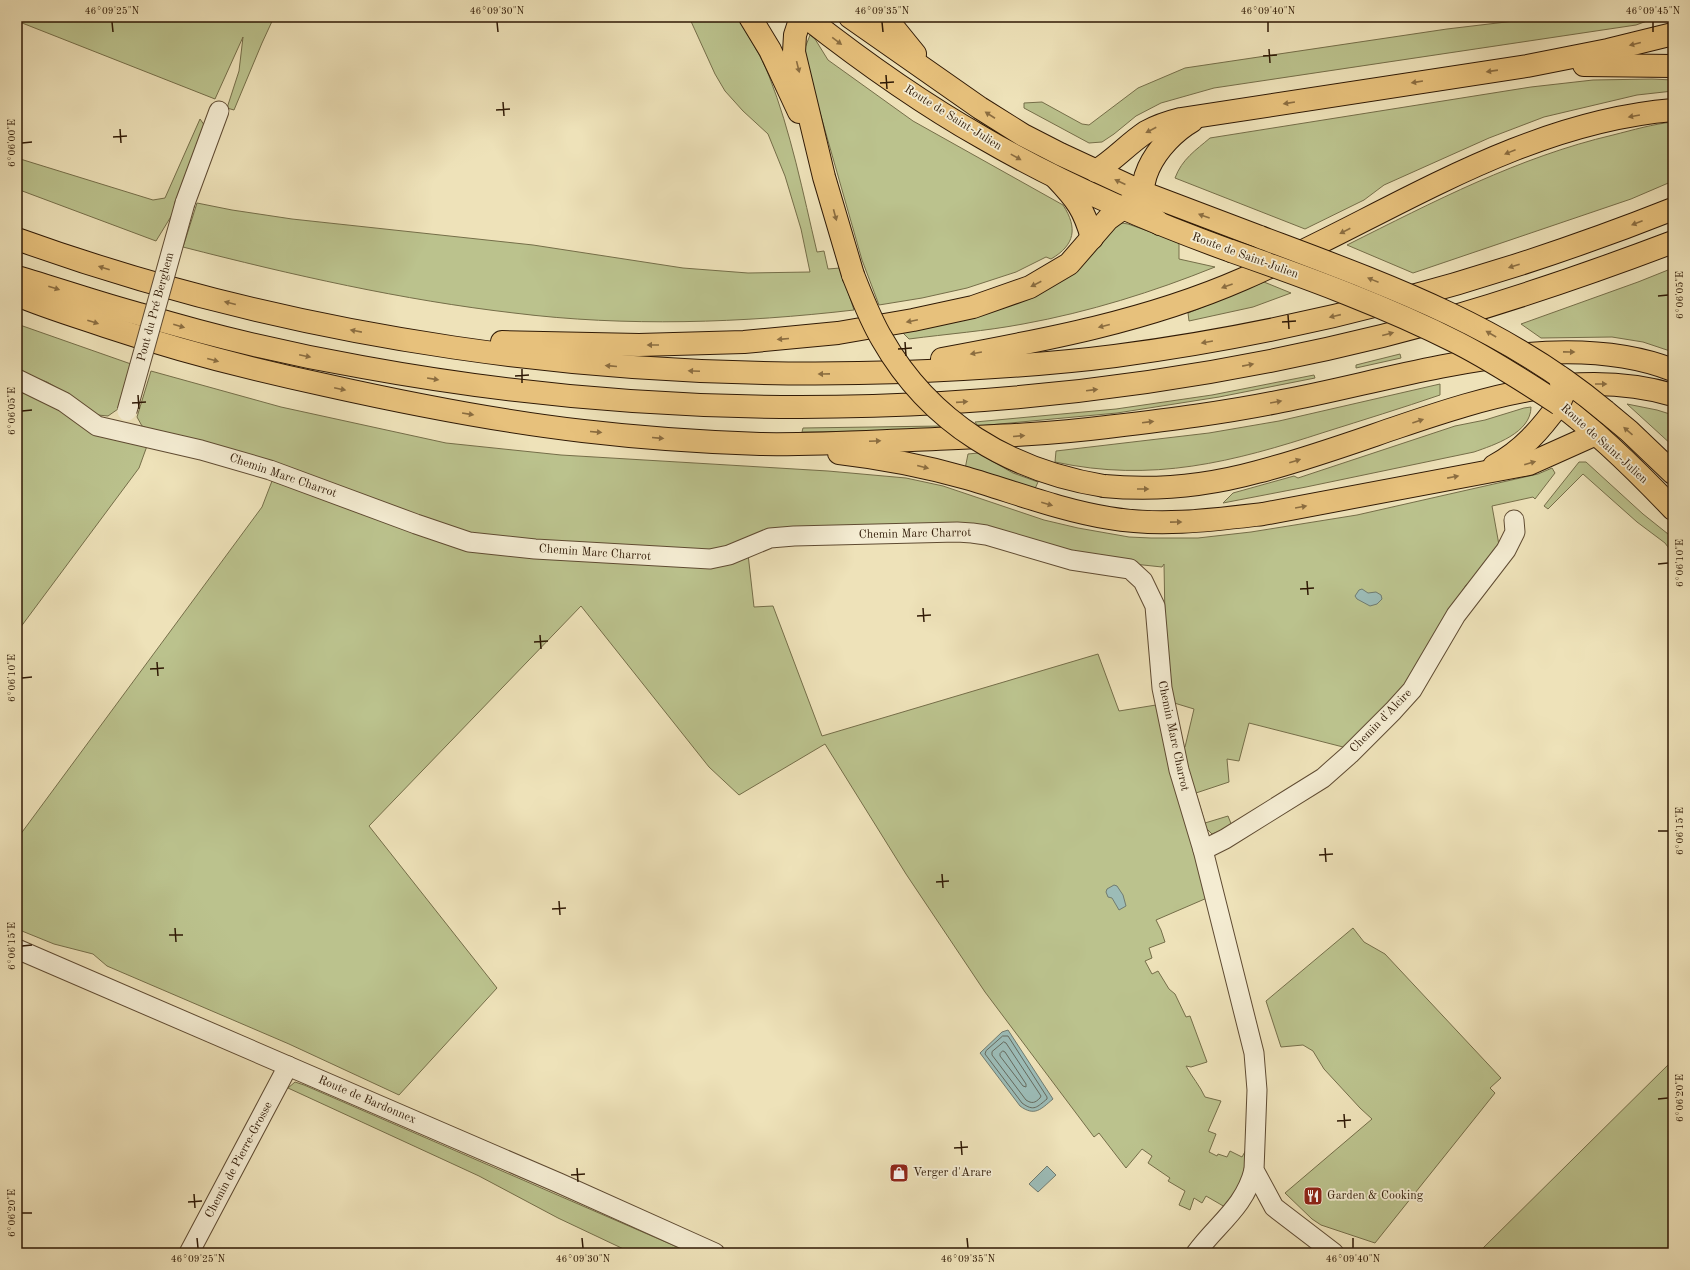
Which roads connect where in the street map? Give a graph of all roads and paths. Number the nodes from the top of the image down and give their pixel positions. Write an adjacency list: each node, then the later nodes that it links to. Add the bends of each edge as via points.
1 (750, 17): 13 (main road, via 770,50)
2 (801, 17): 13 (main road, one-way to 13, via 794,45 804,89)
3 (806, 17): 15 (main road, Route de Saint-Julien, one-way to 15, via 932,107 982,138)
4 (850, 17): 9 (main road, Route de Saint-Julien)
5 (885, 17): 9 (main road)
6 (1673, 34): 7 (main road, one-way to 7)
7 (1527, 66): 8 (main road); 12 (main road, one-way to 12)
8 (1673, 66)
9 (935, 78): 14 (main road, Route de Saint-Julien, one-way to 9, via 1023,135)
10 (1673, 110): 27 (main road, one-way to 27, via 1611,120 1536,141 1443,182 1242,280 1132,319 1039,341)
11 (219, 111): 32 (street, Pont du Pré Berghem, bridge, via 185,203)
12 (1202, 116): 14 (main road, one-way to 14, via 1181,119 1152,129); 16 (main road, via 1182,127 1162,147 1146,172)
13 (809, 130): 30 (main road, one-way to 30, bridge, via 853,275 871,318 892,356 921,391 954,423 972,436 1030,467 1073,481 1104,486 1160,488 1182,487 1232,478 1311,456 1449,410 1528,390 1581,384 1611,384)
14 (1096, 171): 16 (main road, Route de Saint-Julien, one-way to 14)
15 (1056, 178): 17 (main road, Route de Saint-Julien); 20 (main road, via 1082,209)
16 (1144, 193): 17 (main road); 19 (main road, via 1150,215); 28 (main road, Route de Saint-Julien, one-way to 16, bridge, via 1485,331 1434,305)
17 (1122, 208): 19 (main road, Route de Saint-Julien); 20 (main road, via 1108,219)
18 (1673, 209): 27 (main road, one-way to 27, via 1549,255 1451,286 1336,316 1255,333 1161,350 1069,362)
19 (1160, 224): 31 (main road, Route de Saint-Julien, bridge, via 1302,276 1405,318 1460,344 1522,380)
20 (1092, 238): 25 (main road, one-way to 25, via 1069,264 1030,287 973,307 888,325 796,338 705,344 639,345)
21 (17, 239): 25 (main road, one-way to 21, via 282,316 197,295)
22 (1673, 242): 23 (main road, one-way to 22, via 136,314 235,340 357,366 453,382 534,393 668,404 849,407 923,405 1056,394 1178,378 1291,356 1384,335 1484,307 1584,275)
23 (17, 277)
24 (17, 295): 34 (main road, one-way to 34, via 203,357 256,371 404,402 584,431)
25 (395, 338): 27 (main road, one-way to 25, via 736,372 627,367 513,356)
26 (1673, 370): 34 (main road, one-way to 26, via 1012,436 1101,428 1282,401 1447,365 1559,352 1617,355)
27 (862, 373)
28 (1560, 377): 31 (main road, bridge, via 1563,395); 36 (main road, Route de Saint-Julien, one-way to 28, bridge, via 1629,431)
29 (17, 379): 32 (street, Chemin Marc Charrot, via 64,402 97,426)
30 (1673, 395)
31 (1561, 410): 33 (main road, Route de Saint-Julien); 35 (main road, via 1516,452)
32 (121, 433): 39 (street, Chemin Marc Charrot, via 201,450 270,470 469,542 535,549 710,559 729,555 770,538 957,532 986,535 1071,560 1130,570 1143,580 1155,606 1162,688 1179,770)
33 (1596, 434): 35 (main road, one-way to 33, via 1529,464); 37 (main road, Route de Saint-Julien)
34 (766, 444): 35 (main road, one-way to 35, via 906,463 965,478 1046,504 1110,518 1149,522 1180,522 1262,514)
35 (1478, 473)
36 (1673, 473)
37 (1673, 509)
38 (1514, 520): 39 (street, Chemin d'Alcire, via 1514,532 1506,550 1456,615 1412,690 1323,778)
39 (1203, 850): 42 (street, Chemin Marc Charrot, via 1254,1053 1257,1090)
40 (17, 949): 41 (street, Route de Bardonnex)
41 (288, 1066): 43 (street, Chemin de Pierre-Grosse); 44 (street, Route de Bardonnex)
42 (1254, 1170): 45 (street, via 1241,1202); 46 (street, via 1274,1206)
43 (189, 1253)
44 (715, 1253)
45 (1196, 1253)
46 (1334, 1253)

